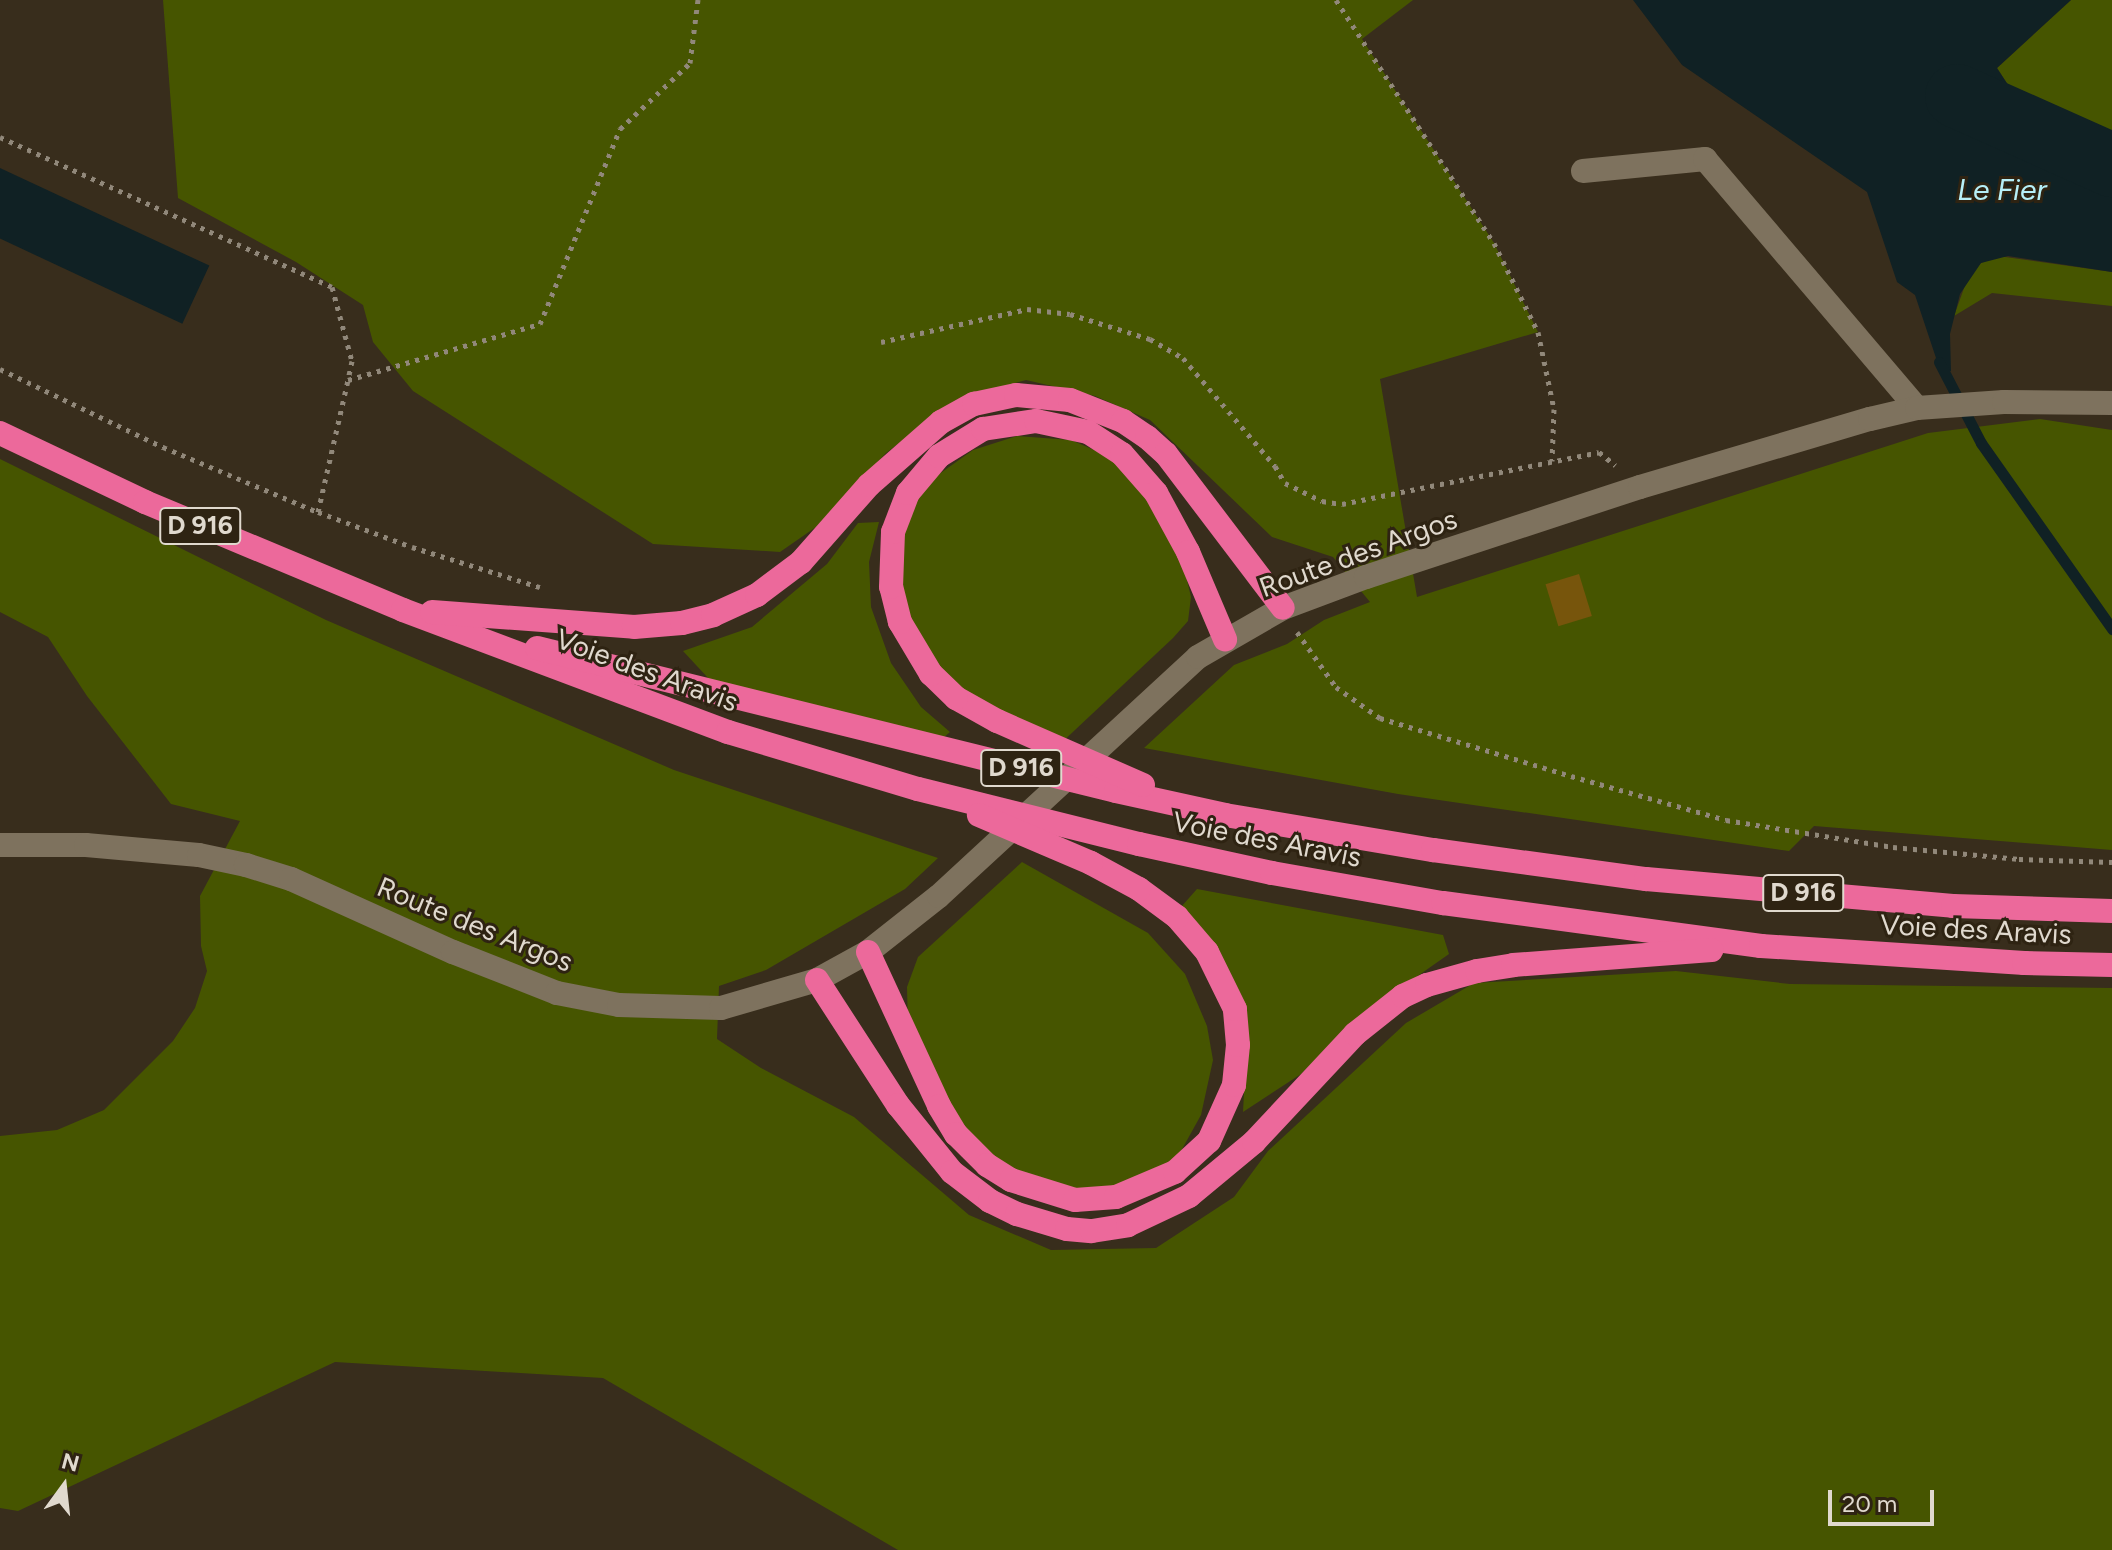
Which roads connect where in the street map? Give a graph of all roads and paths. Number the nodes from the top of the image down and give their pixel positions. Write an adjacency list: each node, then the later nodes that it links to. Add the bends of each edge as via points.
1 (698, 0): 7 (path, via 690,63 620,129 540,324)
2 (1336, 0): 11 (path, via 1494,243 1538,332 1554,409)
3 (0, 137): 7 (path, via 332,287 352,361)
4 (1583, 171): 9 (street, via 1705,159)
5 (881, 342): 11 (path, via 1027,309 1070,314 1150,339 1183,358 1285,483 1322,501 1342,504)
6 (0, 369): 13 (path, via 163,447)
7 (348, 380): 13 (path)
8 (2112, 403): 9 (street, Route des Argos)
9 (1917, 408): 12 (street, Route des Argos)
10 (0, 433): 16 (highway, Voie des Aravis / D 916, via 145,502)
11 (1552, 461): 12 (path, via 1599,452)
12 (1640, 487): 15 (street, Route des Argos)
13 (318, 512): 14 (path)
14 (545, 589)
15 (1283, 608): 16 (highway, via 1166,454 1147,437 1123,421 1070,400 1016,395 974,404 941,422 869,485 801,562 757,595 713,615 634,627); 18 (street, Route des Argos); 22 (path, via 1312,656 1355,704 1380,718 1462,745 1726,820 1893,847)
16 (403, 610): 17 (highway, Voie des Aravis / D 916)
17 (441, 624): 19 (highway, Voie des Aravis / D 916, via 728,732); 20 (highway, Voie des Aravis / D 916)
18 (1225, 639): 20 (highway, via 1156,493 1122,454 1088,432 1036,421 983,429 939,456 900,509 890,551 894,604 908,641 944,688 1023,734); 25 (street, Route des Argos, via 1147,701 939,896)
19 (918, 789): 24 (highway, Voie des Aravis / D 916, via 1272,873 1443,903); 25 (highway, via 1119,877 1193,934 1221,975 1235,1009 1237,1065 1220,1122 1195,1157 1138,1190 1075,1200 1019,1184 987,1165 956,1134)
20 (1225, 815): 23 (highway, Voie des Aravis / D 916, via 1646,879 1953,906)
21 (0, 845): 27 (street, Route des Argos, via 86,845 199,855 246,865 291,879 502,973 557,993 619,1005 721,1008)
22 (2112, 862)
23 (2112, 911)
24 (1761, 946): 26 (highway, Voie des Aravis / D 916); 27 (highway, via 1513,965 1427,985 1403,996 1355,1034 1254,1142 1189,1196 1128,1225 1092,1231 1017,1214 952,1172 898,1105)
25 (868, 952): 27 (street, Route des Argos)
26 (2112, 965)
27 (817, 980)

